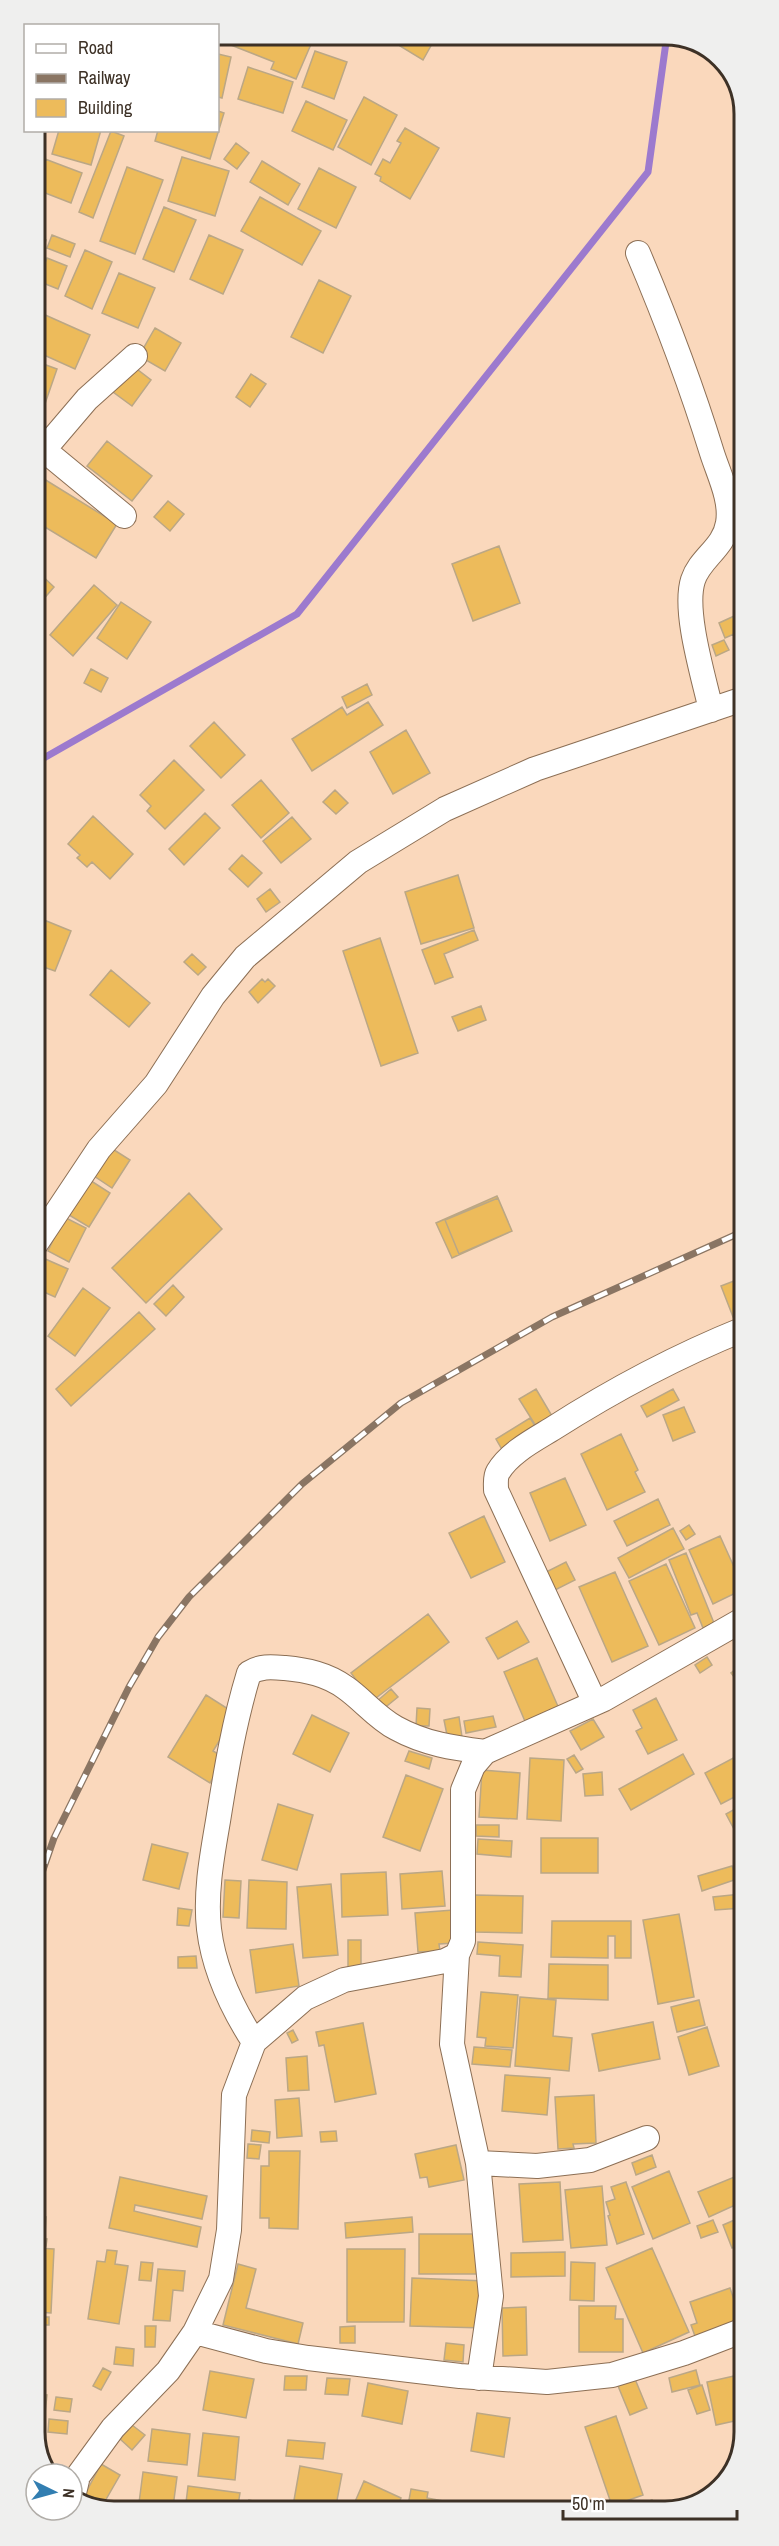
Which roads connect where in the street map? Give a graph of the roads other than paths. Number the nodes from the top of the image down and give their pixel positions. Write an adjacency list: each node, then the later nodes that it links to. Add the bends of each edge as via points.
1 (638, 253): 7 (street, via 688,377 727,501 728,524 720,546 697,571 690,599)
2 (135, 356): 3 (street, via 87,399)
3 (45, 448)
4 (45, 459): 5 (street)
5 (124, 516)
6 (734, 702): 7 (street)
7 (711, 710): 8 (street, via 535,769 445,809 358,862 245,957 213,996 156,1084 99,1149)
8 (45, 1230)
9 (734, 1333): 11 (street, via 700,1346 596,1401 514,1454 499,1470 496,1490)
10 (734, 1625): 11 (street)
11 (595, 1703): 12 (street)
12 (485, 1752): 13 (street, via 473,1766 463,1790 463,1941); 14 (street, via 447,1748 416,1738 387,1723 345,1687 320,1674 276,1668 257,1668 249,1674 228,1756 210,1871 209,1929 222,1985)
13 (457, 1955): 14 (street, via 445,1961 344,1980 305,1998); 16 (street, via 452,2044)
14 (254, 2042): 17 (street, via 234,2095 229,2230 221,2279)
15 (646, 2138): 16 (street, via 590,2160 537,2166)
16 (478, 2163): 19 (street, via 491,2296)
17 (195, 2332): 19 (street, via 308,2358); 20 (street, via 168,2371 113,2428)
18 (734, 2334): 19 (street, via 612,2375 547,2382)
19 (479, 2378)
20 (84, 2468)

